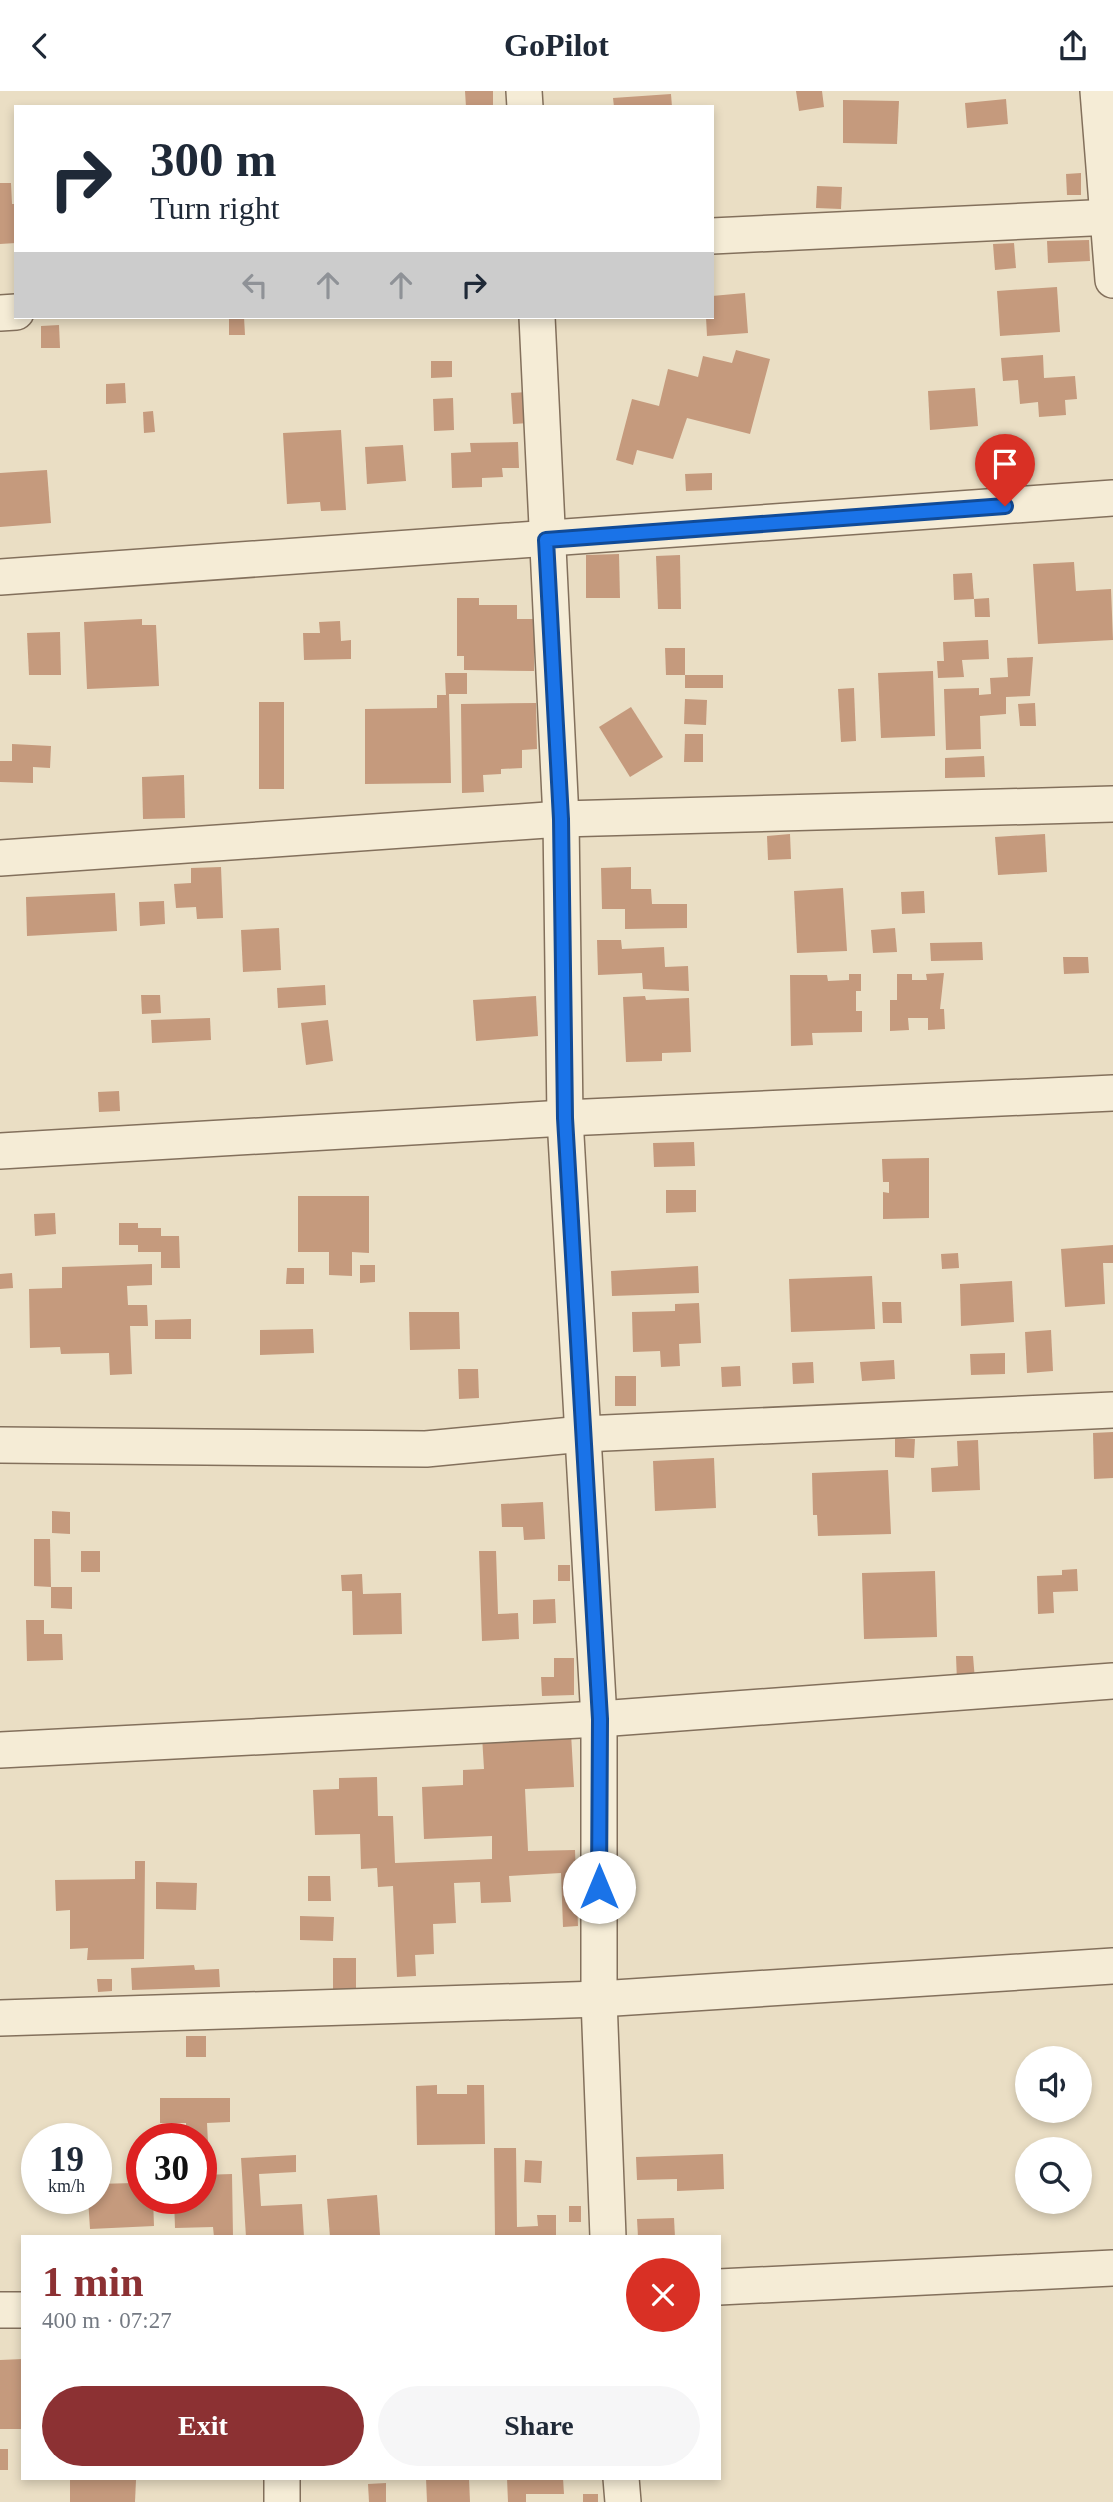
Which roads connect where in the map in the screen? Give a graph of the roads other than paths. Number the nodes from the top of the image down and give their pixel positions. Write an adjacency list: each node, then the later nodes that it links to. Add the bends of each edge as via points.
1 (1098, 91): 2 (street)
2 (1111, 217): 3 (street); 4 (street)
3 (714, 236)
4 (1113, 280)
5 (537, 319): 7 (street)
6 (1113, 498): 7 (street)
7 (546, 540): 8 (street); 10 (street)
8 (0, 577)
9 (1113, 804): 10 (street)
10 (561, 819): 11 (street); 13 (street)
11 (0, 858)
12 (1113, 1093): 13 (street)
13 (565, 1118): 14 (street); 16 (street)
14 (0, 1151)
15 (1113, 1410): 16 (street)
16 (583, 1434): 17 (street, via 426,1449); 19 (street)
17 (0, 1445)
18 (1113, 1681): 19 (street)
19 (600, 1719): 20 (street); 22 (street)
20 (0, 1750)
21 (1113, 1966): 22 (street)
22 (599, 1999): 23 (street); 24 (street)
23 (0, 2018)
24 (608, 2235)
25 (1113, 2268): 26 (street)
26 (721, 2287)
27 (0, 2310): 28 (street)
28 (21, 2310)
29 (282, 2480): 31 (street)
30 (621, 2480): 32 (street)
31 (282, 2502)
32 (623, 2502)

